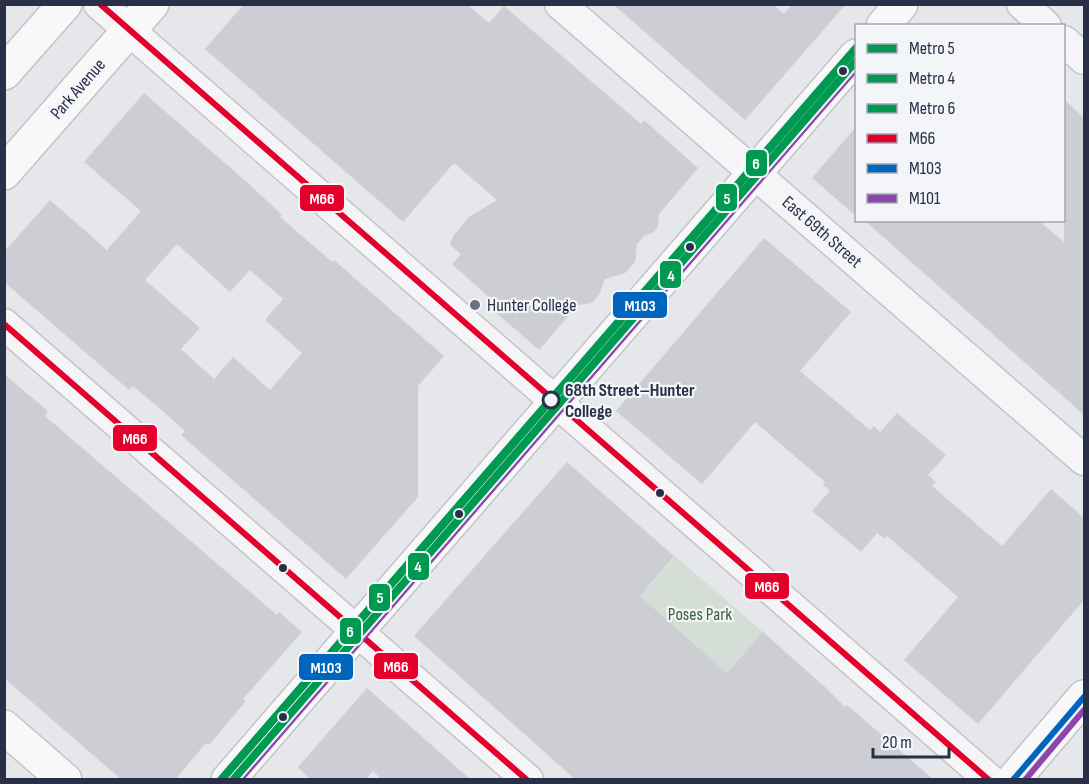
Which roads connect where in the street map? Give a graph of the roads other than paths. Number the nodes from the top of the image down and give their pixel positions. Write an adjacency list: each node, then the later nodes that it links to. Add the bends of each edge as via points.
1 (64, 4): 13 (main road)
2 (99, 4): 9 (street)
3 (152, 4): 9 (main road, Park Avenue)
4 (560, 4): 15 (street, East 69th Street)
5 (901, 4): 7 (main road)
6 (1022, 4): 8 (street)
7 (885, 24)
8 (1044, 24)
9 (129, 31): 14 (main road, Park Avenue); 17 (street)
10 (1065, 41): 12 (street)
11 (855, 57): 15 (main road)
12 (1084, 59)
13 (4, 73)
14 (4, 174)
15 (755, 174): 17 (main road); 18 (street, East 69th Street)
16 (4, 324): 19 (street)
17 (556, 402): 19 (main road); 25 (street)
18 (1084, 460)
19 (357, 631): 23 (main road); 24 (street)
20 (1084, 697): 26 (main road)
21 (4, 727): 22 (main road)
22 (65, 780)
23 (228, 780)
24 (528, 780)
25 (990, 780)
26 (1013, 780)

